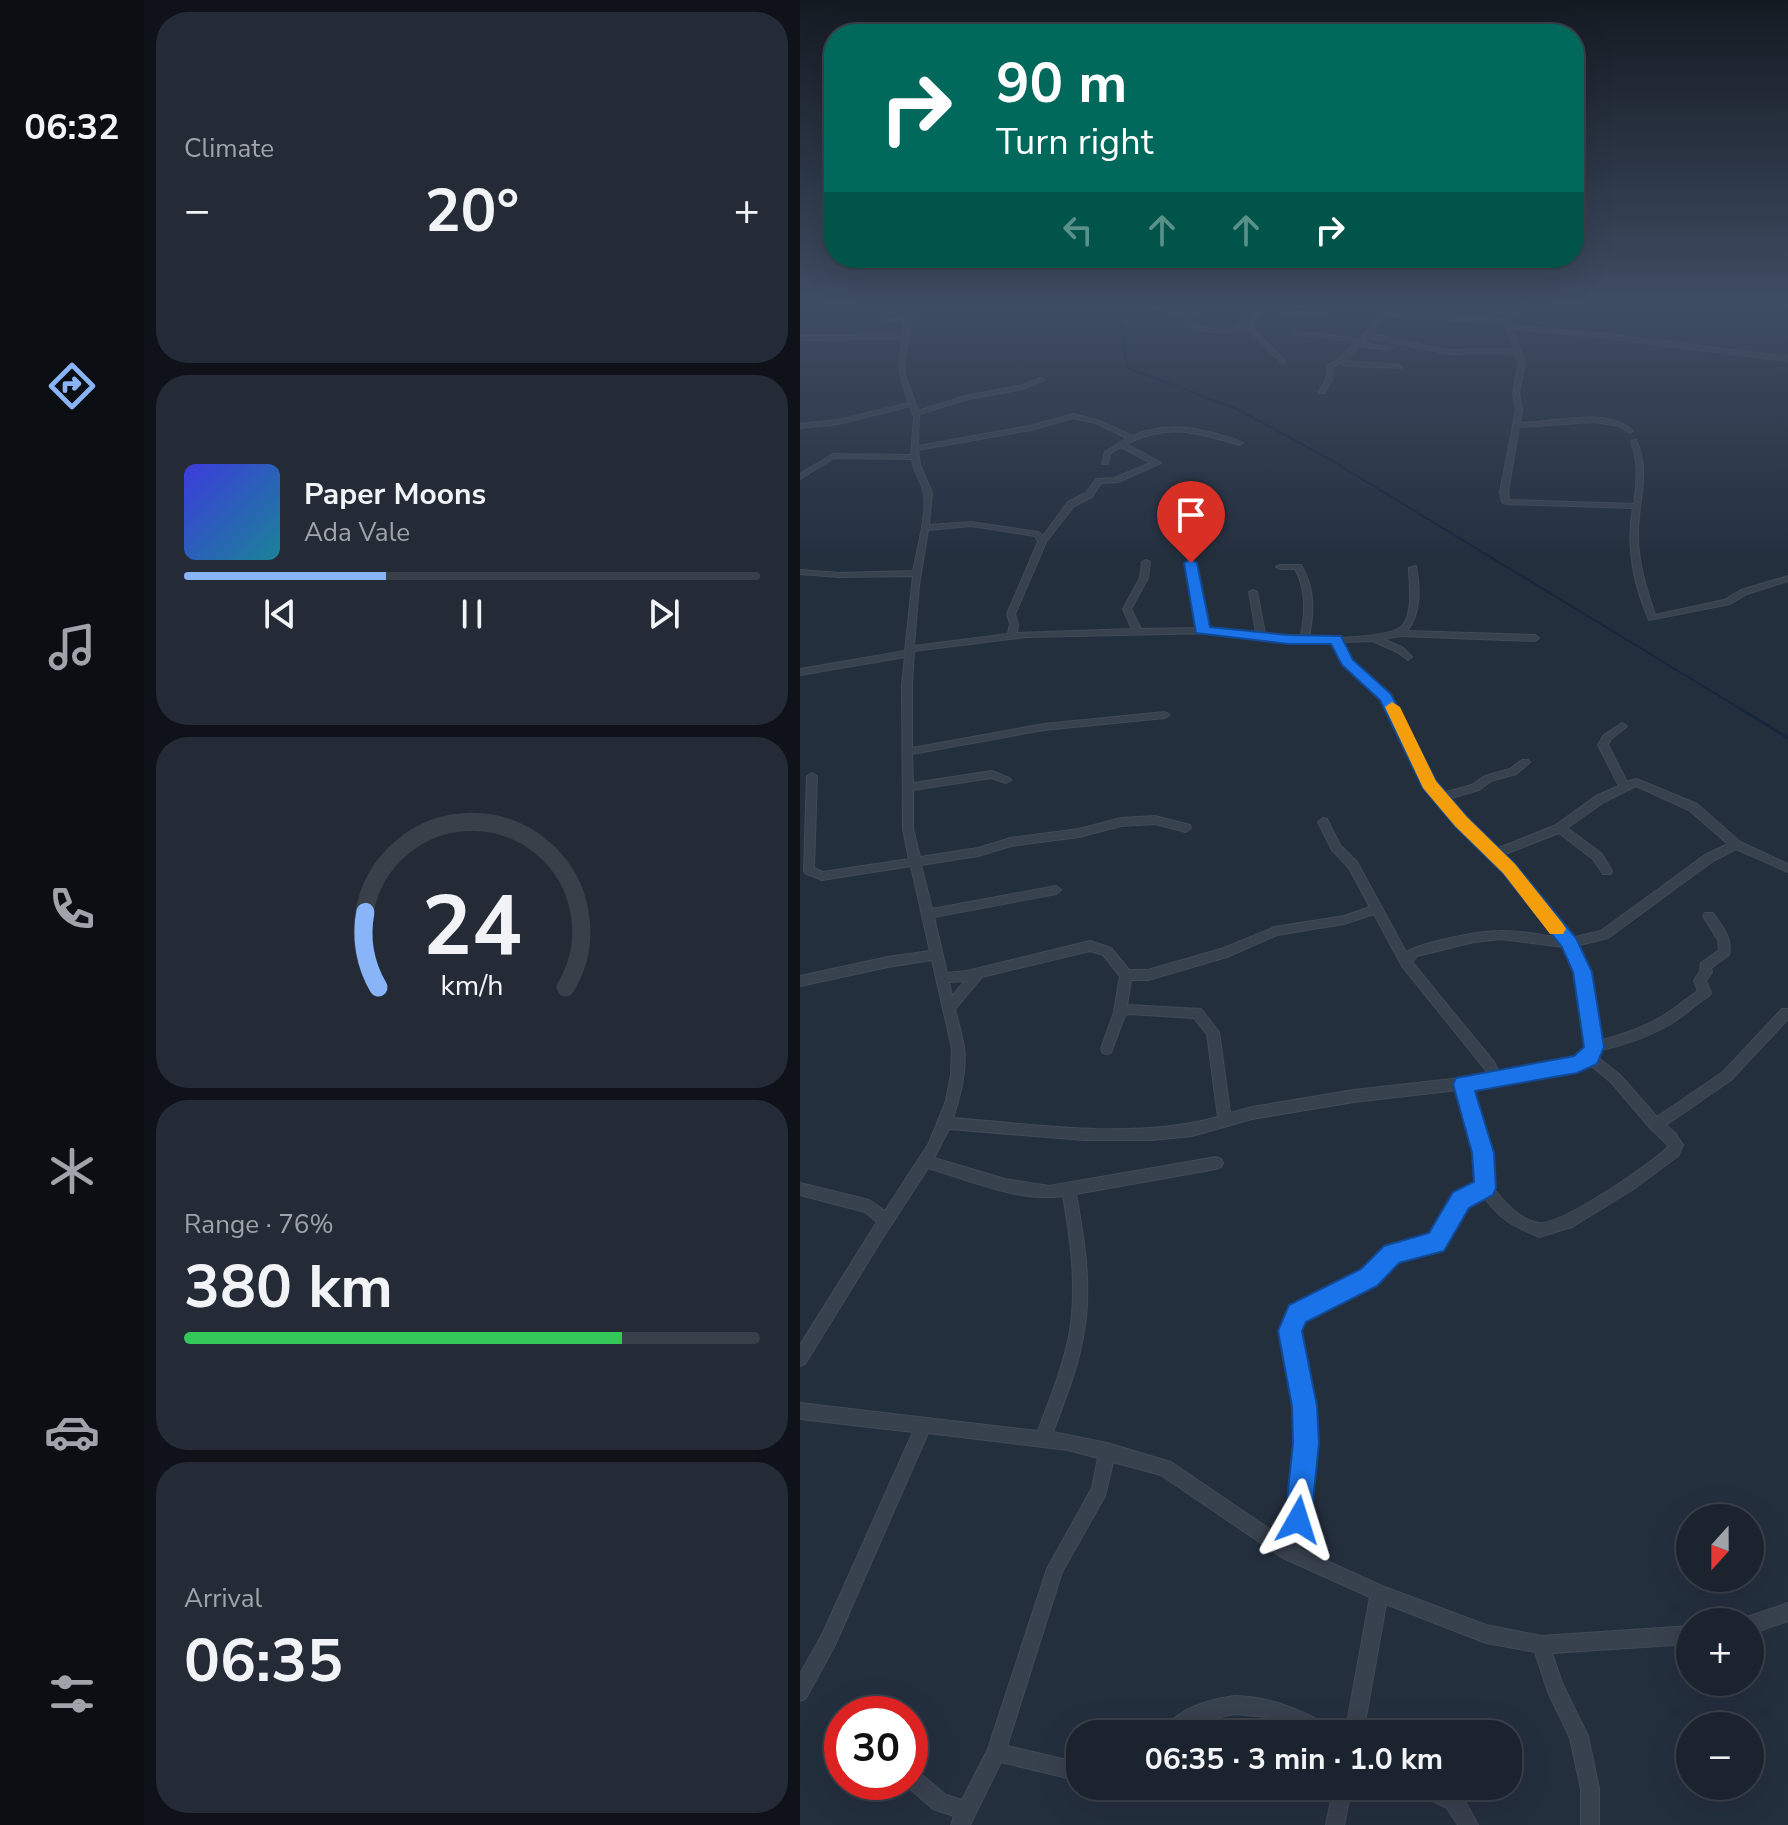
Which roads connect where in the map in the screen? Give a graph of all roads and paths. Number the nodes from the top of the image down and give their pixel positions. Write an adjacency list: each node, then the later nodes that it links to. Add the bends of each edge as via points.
1 (908, 390): 5 (street)
2 (1017, 390): 6 (street, via 959,400)
3 (1517, 390): 7 (street)
4 (1020, 399): 6 (street, via 1011,396)
5 (914, 408): 6 (street); 8 (street); 14 (street)
6 (943, 408)
7 (1516, 425): 9 (street, via 1599,419); 17 (street, via 1506,502)
8 (800, 426)
9 (1630, 431)
10 (1132, 438): 12 (street, via 1184,427); 13 (street); 14 (street, via 1074,416)
11 (1634, 441): 17 (street, via 1642,458)
12 (1240, 443)
13 (1121, 444): 15 (street, via 1107,453); 19 (street, via 1158,461 1096,483 1089,495 1071,504)
14 (914, 453): 16 (street, via 833,456); 18 (street, via 928,493)
15 (1105, 462)
16 (800, 477)
17 (1637, 506): 26 (street, via 1636,555 1652,618 1727,602)
18 (924, 528): 19 (street, via 978,524 1038,534); 25 (street)
19 (1042, 542): 32 (street, via 1011,614)
20 (1146, 562): 29 (street, via 1144,578 1127,609)
21 (1191, 563): 28 (street)
22 (1280, 567): 36 (street, via 1298,567 1303,576 1310,613)
23 (1413, 568): 30 (street, via 1413,615)
24 (800, 572): 25 (street)
25 (917, 573): 37 (street)
26 (1788, 578)
27 (1253, 592): 31 (street)
28 (1201, 630): 29 (street); 31 (street)
29 (1138, 632): 32 (street)
30 (1400, 633): 33 (street); 34 (street)
31 (1261, 635): 36 (street)
32 (1012, 636): 37 (street)
33 (1374, 638): 35 (street); 38 (street)
34 (1535, 638)
35 (1336, 639): 36 (street); 48 (street, via 1347,662 1392,706 1418,765)
36 (1304, 640)
37 (910, 651): 39 (street); 42 (street)
38 (1408, 657)
39 (800, 672)
40 (1165, 715): 42 (street, via 1044,727)
41 (1622, 726): 47 (street, via 1603,745)
42 (908, 752): 46 (street)
43 (1525, 762): 48 (street, via 1475,788)
44 (812, 776): 56 (street)
45 (1006, 780): 46 (street, via 992,774)
46 (908, 787): 54 (street)
47 (1625, 788): 51 (street); 52 (street, via 1636,782 1693,807)
48 (1441, 797): 53 (street)
49 (1323, 822): 59 (street)
50 (1186, 828): 54 (street, via 1155,820 1121,822)
51 (1560, 828): 53 (street); 57 (street, via 1597,856)
52 (1736, 845): 55 (street); 62 (street, via 1709,858 1604,935)
53 (1495, 854): 62 (street)
54 (914, 861): 56 (street, via 822,876); 60 (street)
55 (1788, 868)
56 (805, 870)
57 (1607, 871)
58 (1056, 890): 60 (street)
59 (1376, 909): 64 (street); 66 (street, via 1275,931 1227,952 1148,975)
60 (926, 914): 63 (street)
61 (1709, 916): 73 (street, via 1724,939 1725,952 1705,966 1700,981 1705,993 1672,1016)
62 (1569, 943): 64 (street, via 1501,935 1474,938 1415,952); 73 (street, via 1583,972)
63 (935, 955): 67 (street); 68 (street)
64 (1406, 963): 74 (street)
65 (980, 972): 66 (street, via 1090,946 1109,951); 67 (street); 69 (street)
66 (1126, 975): 70 (street)
67 (941, 978): 69 (street)
68 (800, 981)
69 (948, 1009): 77 (street, via 959,1076)
70 (1120, 1012): 72 (street); 76 (street, via 1197,1013 1213,1032)
71 (1786, 1013): 78 (street, via 1727,1076)
72 (1107, 1049)
73 (1592, 1052): 74 (street, via 1577,1064); 78 (street)
74 (1496, 1080): 75 (street)
75 (1463, 1084): 76 (street, via 1354,1096); 81 (street, via 1483,1153)
76 (1225, 1121): 77 (street, via 1179,1131 1084,1134)
77 (944, 1123): 79 (street)
78 (1656, 1125): 81 (street, via 1671,1136 1673,1152 1567,1222 1539,1230 1501,1209)
79 (927, 1162): 83 (street, via 1005,1185); 84 (street)
80 (1216, 1163): 83 (street)
81 (1485, 1188): 90 (street, via 1461,1200 1436,1243 1392,1254 1369,1277 1308,1306 1292,1322 1306,1443)
82 (800, 1189): 84 (street, via 869,1206)
83 (1069, 1190): 88 (street, via 1079,1245 1079,1316)
84 (886, 1221): 85 (street)
85 (800, 1359)
86 (800, 1411): 87 (street)
87 (924, 1424): 88 (street); 96 (street, via 829,1639)
88 (1043, 1439): 89 (street)
89 (1107, 1451): 90 (street, via 1165,1468); 100 (street, via 1094,1502 1055,1569)
90 (1289, 1552): 91 (street)
91 (1379, 1593): 95 (street, via 1486,1634); 99 (street)
92 (1788, 1612): 93 (street)
93 (1764, 1620)
94 (1676, 1636): 95 (street)
95 (1541, 1645): 108 (street, via 1579,1736 1590,1789)
96 (800, 1692)
97 (1189, 1720): 98 (street, via 1199,1712 1229,1705 1263,1705)
98 (1302, 1720)
99 (1356, 1720)
100 (996, 1752): 101 (street); 105 (street)
101 (1066, 1769)
102 (928, 1792): 105 (street)
103 (1340, 1800): 106 (street)
104 (1452, 1800): 107 (street)
105 (963, 1818)
106 (1335, 1825)
107 (1469, 1825)
108 (1590, 1825)

